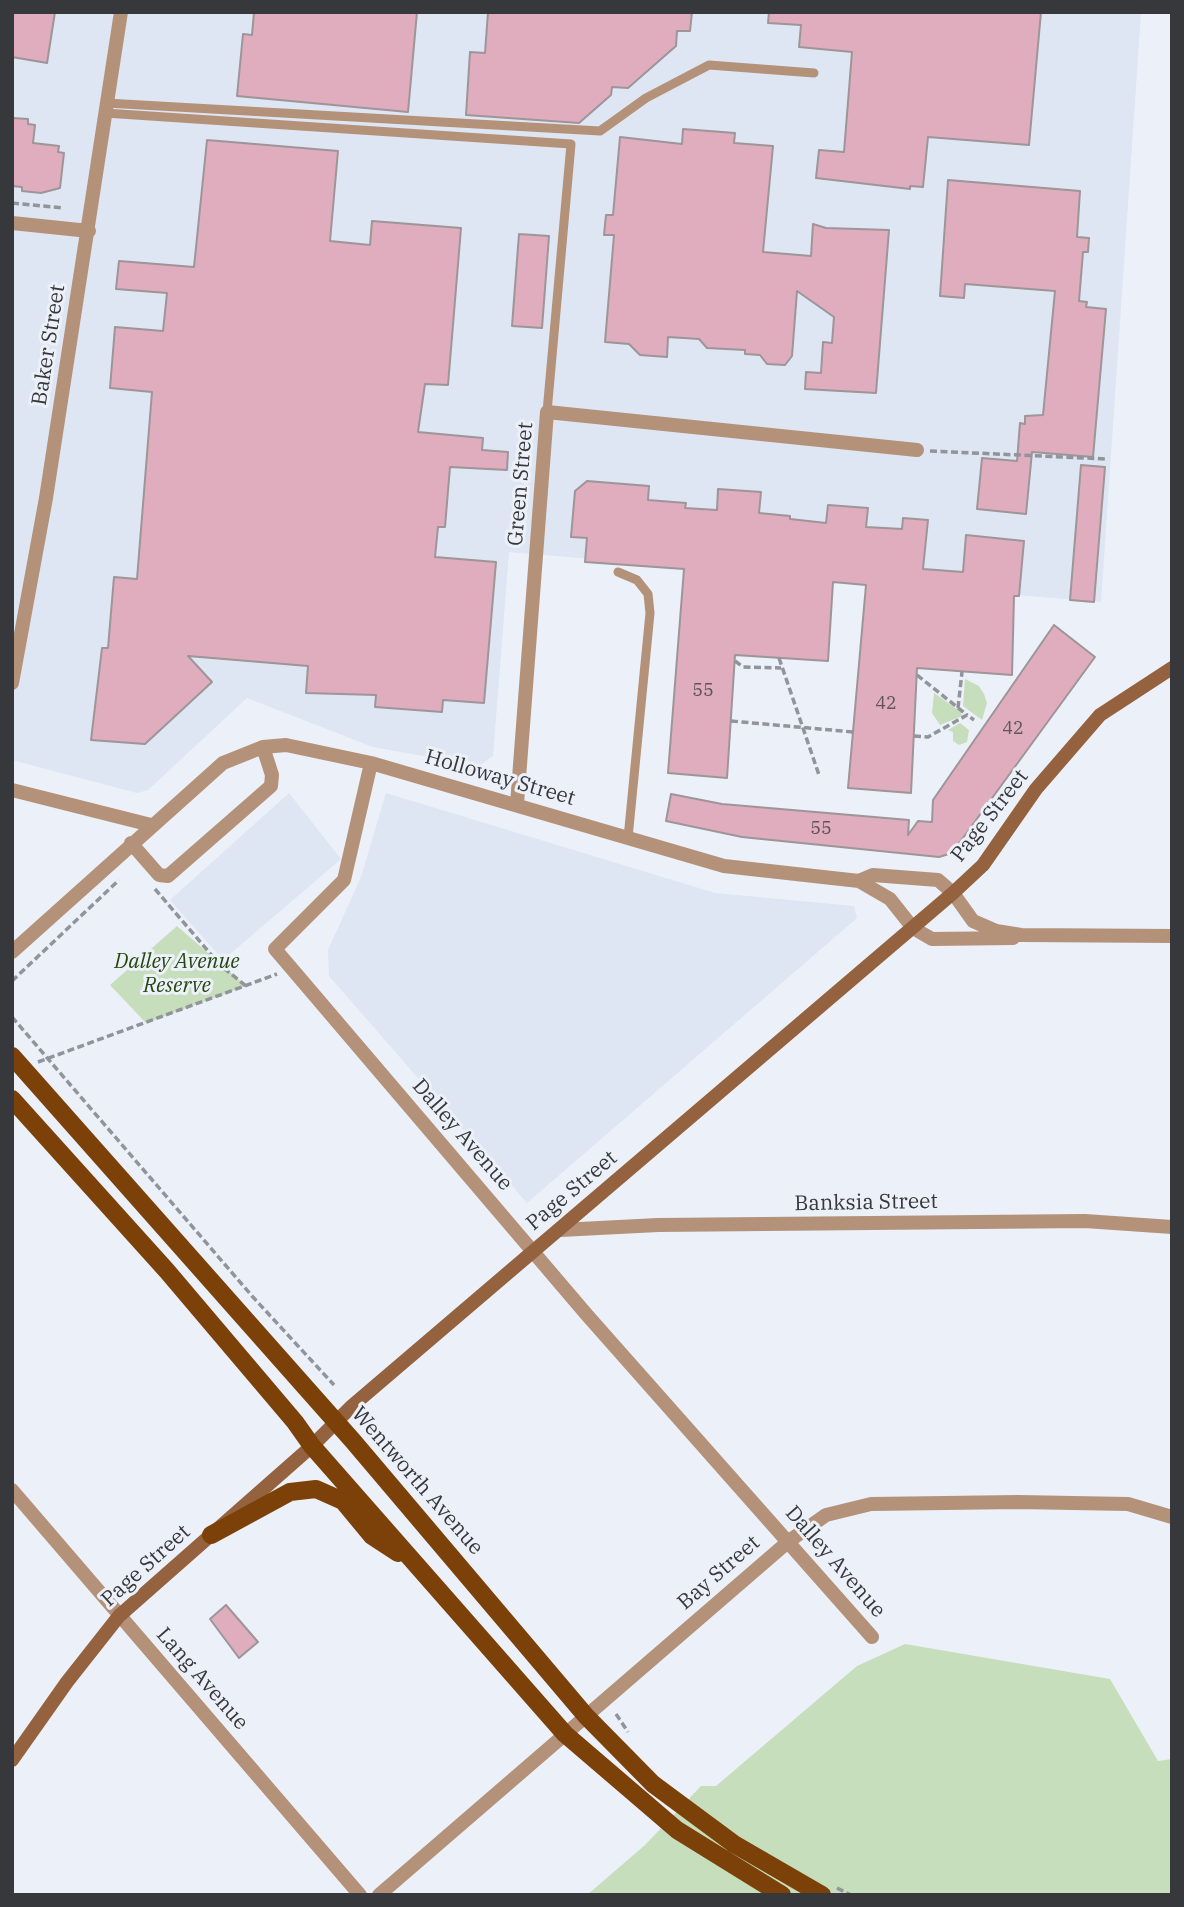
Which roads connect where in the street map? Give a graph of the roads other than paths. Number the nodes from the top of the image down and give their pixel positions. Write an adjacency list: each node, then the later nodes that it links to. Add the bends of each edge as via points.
1 (121, 12): 3 (street, Baker Street)
2 (814, 73): 3 (lane, via 709,65 646,99 600,131)
3 (105, 108): 5 (street, Baker Street); 6 (lane, via 571,144)
4 (12, 223): 5 (street)
5 (89, 232): 10 (street, Baker Street)
6 (547, 412): 7 (street, Green Street); 14 (street, Green Street)
7 (917, 450)
8 (618, 572): 16 (lane, via 637,580 648,594 650,613)
9 (1172, 668): 19 (main road, Page Street, via 1100,715 1036,789 982,865)
10 (12, 683)
11 (262, 747): 12 (street, Holloway Street, via 286,745); 15 (street, Holloway Street, via 223,763); 17 (street, via 271,786 169,876 159,875)
12 (371, 763): 14 (street, Holloway Street); 28 (street, Dalley Avenue, via 344,880 275,949)
13 (12, 790): 15 (street)
14 (517, 804): 16 (street, Holloway Street)
15 (151, 825): 17 (street, Holloway Street)
16 (628, 838): 18 (street, Holloway Street, via 724,866)
17 (131, 843): 23 (street, Holloway Street)
18 (859, 881): 19 (street, Holloway Street, via 873,875 925,878 938,880); 20 (street, Holloway Street, via 890,899)
19 (953, 894): 20 (main road, Page Street); 21 (street, Holloway Street, via 973,921)
20 (913, 928): 21 (street, Holloway Street, via 942,940 993,941); 27 (main road, Page Street)
21 (1021, 935): 22 (street, Holloway Street)
22 (1172, 936)
23 (12, 952)
24 (18, 1062): 29 (main road, Wentworth Avenue)
25 (12, 1099): 30 (main road, via 167,1271)
26 (1172, 1227): 27 (street, Banksia Street, via 1085,1221)
27 (560, 1230): 28 (main road, Page Street)
28 (534, 1251): 29 (main road, Page Street); 34 (street, Dalley Avenue)
29 (336, 1421): 30 (main road, Page Street); 38 (main road, Wentworth Avenue)
30 (312, 1446): 33 (main road, Page Street); 35 (main road)
31 (12, 1490): 36 (street, Lang Avenue)
32 (1172, 1517): 34 (street, Bay Street, via 1128,1504 871,1504 826,1515)
33 (211, 1535): 35 (main road, via 290,1492 316,1489 343,1501 372,1536); 36 (main road, Page Street)
34 (789, 1541): 37 (street, Dalley Avenue); 38 (street, Bay Street)
35 (415, 1564): 39 (main road)
36 (119, 1616): 40 (main road, Page Street); 42 (street, Lang Avenue)
37 (872, 1637)
38 (586, 1716): 39 (street, Bay Street); 41 (main road, Wentworth Avenue, via 653,1784 734,1844)
39 (565, 1734): 43 (street, Bay Street); 44 (main road, via 677,1830)
40 (12, 1760)
41 (826, 1889)
42 (360, 1895)
43 (379, 1895)
44 (782, 1895)

